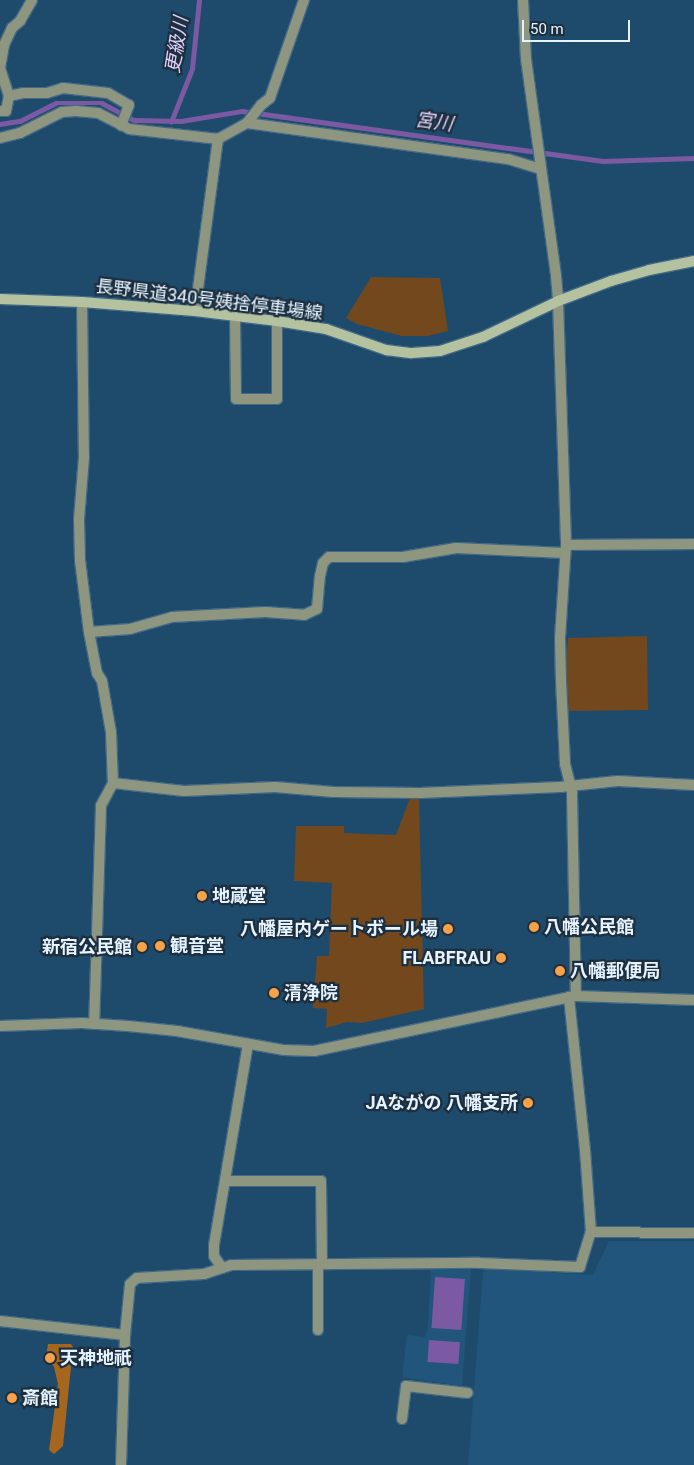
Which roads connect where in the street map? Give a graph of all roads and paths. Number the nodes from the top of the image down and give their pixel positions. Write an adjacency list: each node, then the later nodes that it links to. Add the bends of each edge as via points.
1 (32, 0): 4 (street, via 12,28 4,46 0,68)
2 (304, 0): 6 (street, via 270,98)
3 (523, 0): 10 (street, via 526,59)
4 (9, 96): 5 (street, via 6,110); 7 (street, via 47,93 63,88 108,93 129,105)
5 (0, 111)
6 (248, 122): 9 (street); 10 (street)
7 (121, 125): 8 (street, via 98,113 62,112 20,133); 9 (street, via 130,130)
8 (0, 138)
9 (218, 138): 15 (street)
10 (541, 166): 14 (street)
11 (694, 261): 14 (main road, 長野県道340号姨捨停車場線, via 611,281)
12 (0, 299): 13 (main road, 長野県道340号姨捨停車場線)
13 (82, 302): 15 (main road, 長野県道340号姨捨停車場線); 20 (street, via 84,457 79,527)
14 (558, 302): 17 (main road, 長野県道340号姨捨停車場線, via 483,337 440,351 412,353 386,350 326,329); 19 (street)
15 (195, 311): 16 (main road, 長野県道340号姨捨停車場線)
16 (235, 316): 17 (main road, 長野県道340号姨捨停車場線); 17 (street, via 236,399 277,399)
17 (277, 321)
18 (694, 544): 19 (street)
19 (566, 549): 20 (street, via 456,548 403,557 329,557 323,563 320,576 317,610 304,615 264,612 172,617 130,629); 23 (street, via 561,664 565,764)
20 (88, 632): 21 (street, via 97,673 102,681 111,732)
21 (113, 783): 23 (street, via 184,791 275,788 334,792); 26 (street, via 101,806)
22 (694, 785): 23 (street, via 618,781)
23 (569, 786): 24 (street, via 572,794)
24 (572, 996): 25 (street); 28 (street, via 314,1051); 30 (street)
25 (694, 1000)
26 (94, 1024): 27 (street); 28 (street, via 177,1031)
27 (0, 1026)
28 (248, 1044): 29 (street)
29 (226, 1181): 32 (street, via 320,1181); 33 (street, via 214,1244 214,1256)
30 (591, 1232): 31 (street); 32 (street, via 580,1268 479,1263)
31 (694, 1233)
32 (320, 1264): 33 (street, via 232,1265); 35 (street)
33 (222, 1268): 36 (street, via 204,1274 137,1278 130,1284)
34 (0, 1321): 36 (street)
35 (318, 1330)
36 (125, 1335): 39 (street)
37 (468, 1393): 38 (street, via 406,1386)
38 (402, 1419)
39 (121, 1465)

